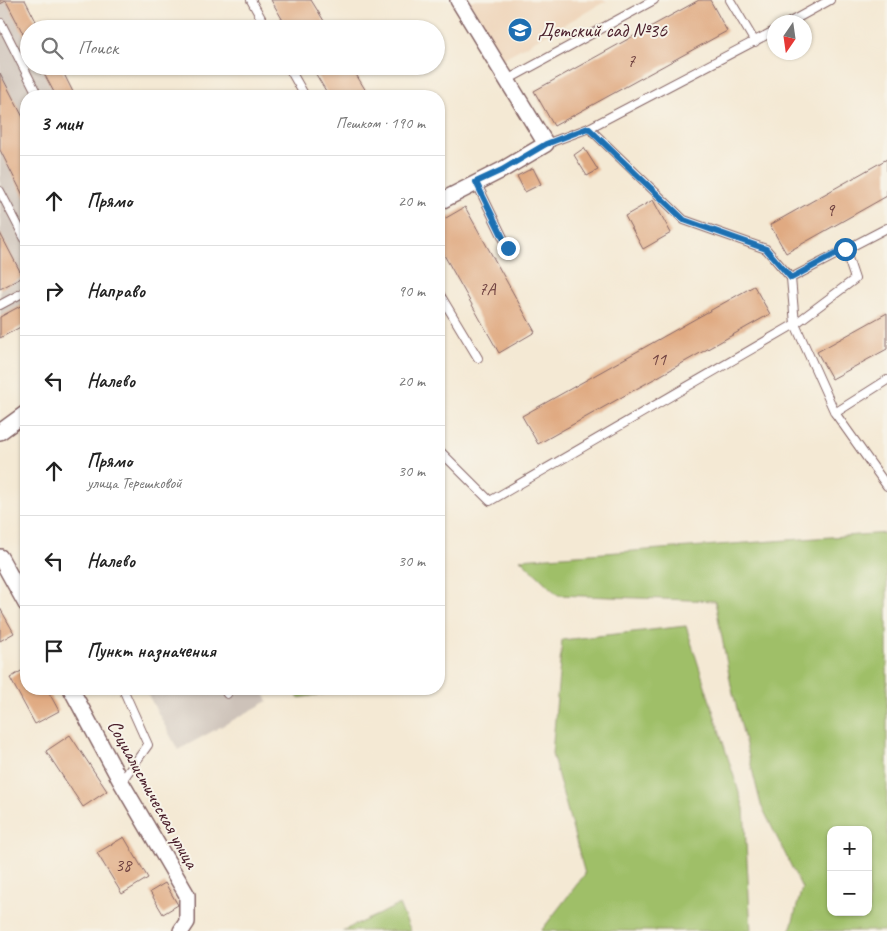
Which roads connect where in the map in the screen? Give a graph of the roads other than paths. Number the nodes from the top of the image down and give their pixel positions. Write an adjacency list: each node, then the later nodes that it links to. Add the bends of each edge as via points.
1 (251, 0): 7 (lane)
2 (458, 0): 14 (street)
3 (654, 0): 14 (lane)
4 (730, 0): 10 (lane)
5 (830, 0): 6 (lane)
6 (803, 15)
7 (262, 20)
8 (1, 23): 11 (lane)
9 (767, 35): 10 (lane)
10 (755, 42): 17 (lane)
11 (20, 60)
12 (27, 75): 15 (lane)
13 (293, 75): 16 (lane)
14 (507, 80): 18 (street)
15 (35, 90)
16 (302, 90)
17 (588, 128): 18 (lane); 26 (lane, via 684,220 766,249)
18 (546, 144): 19 (street)
19 (476, 182): 21 (street); 24 (lane)
20 (0, 191): 23 (lane)
21 (445, 199)
22 (887, 228): 25 (lane)
23 (20, 229)
24 (508, 248)
25 (845, 249): 26 (lane); 30 (lane, via 855,279)
26 (791, 278): 30 (lane)
27 (20, 294): 29 (lane)
28 (445, 303): 31 (lane)
29 (0, 305)
30 (795, 324): 33 (lane); 36 (lane, via 490,501)
31 (478, 358)
32 (887, 380): 33 (lane)
33 (835, 413): 37 (lane)
34 (20, 417): 35 (street)
35 (0, 432)
36 (445, 456)
37 (887, 486)
38 (0, 557): 39 (street)
39 (12, 577): 40 (lane); 41 (street)
40 (20, 584)
41 (20, 592)
42 (74, 695): 44 (street, Социалистическая улица)
43 (126, 695): 44 (lane, via 148,745)
44 (121, 782): 45 (street, Социалистическая улица, via 187,895)
45 (184, 926)

